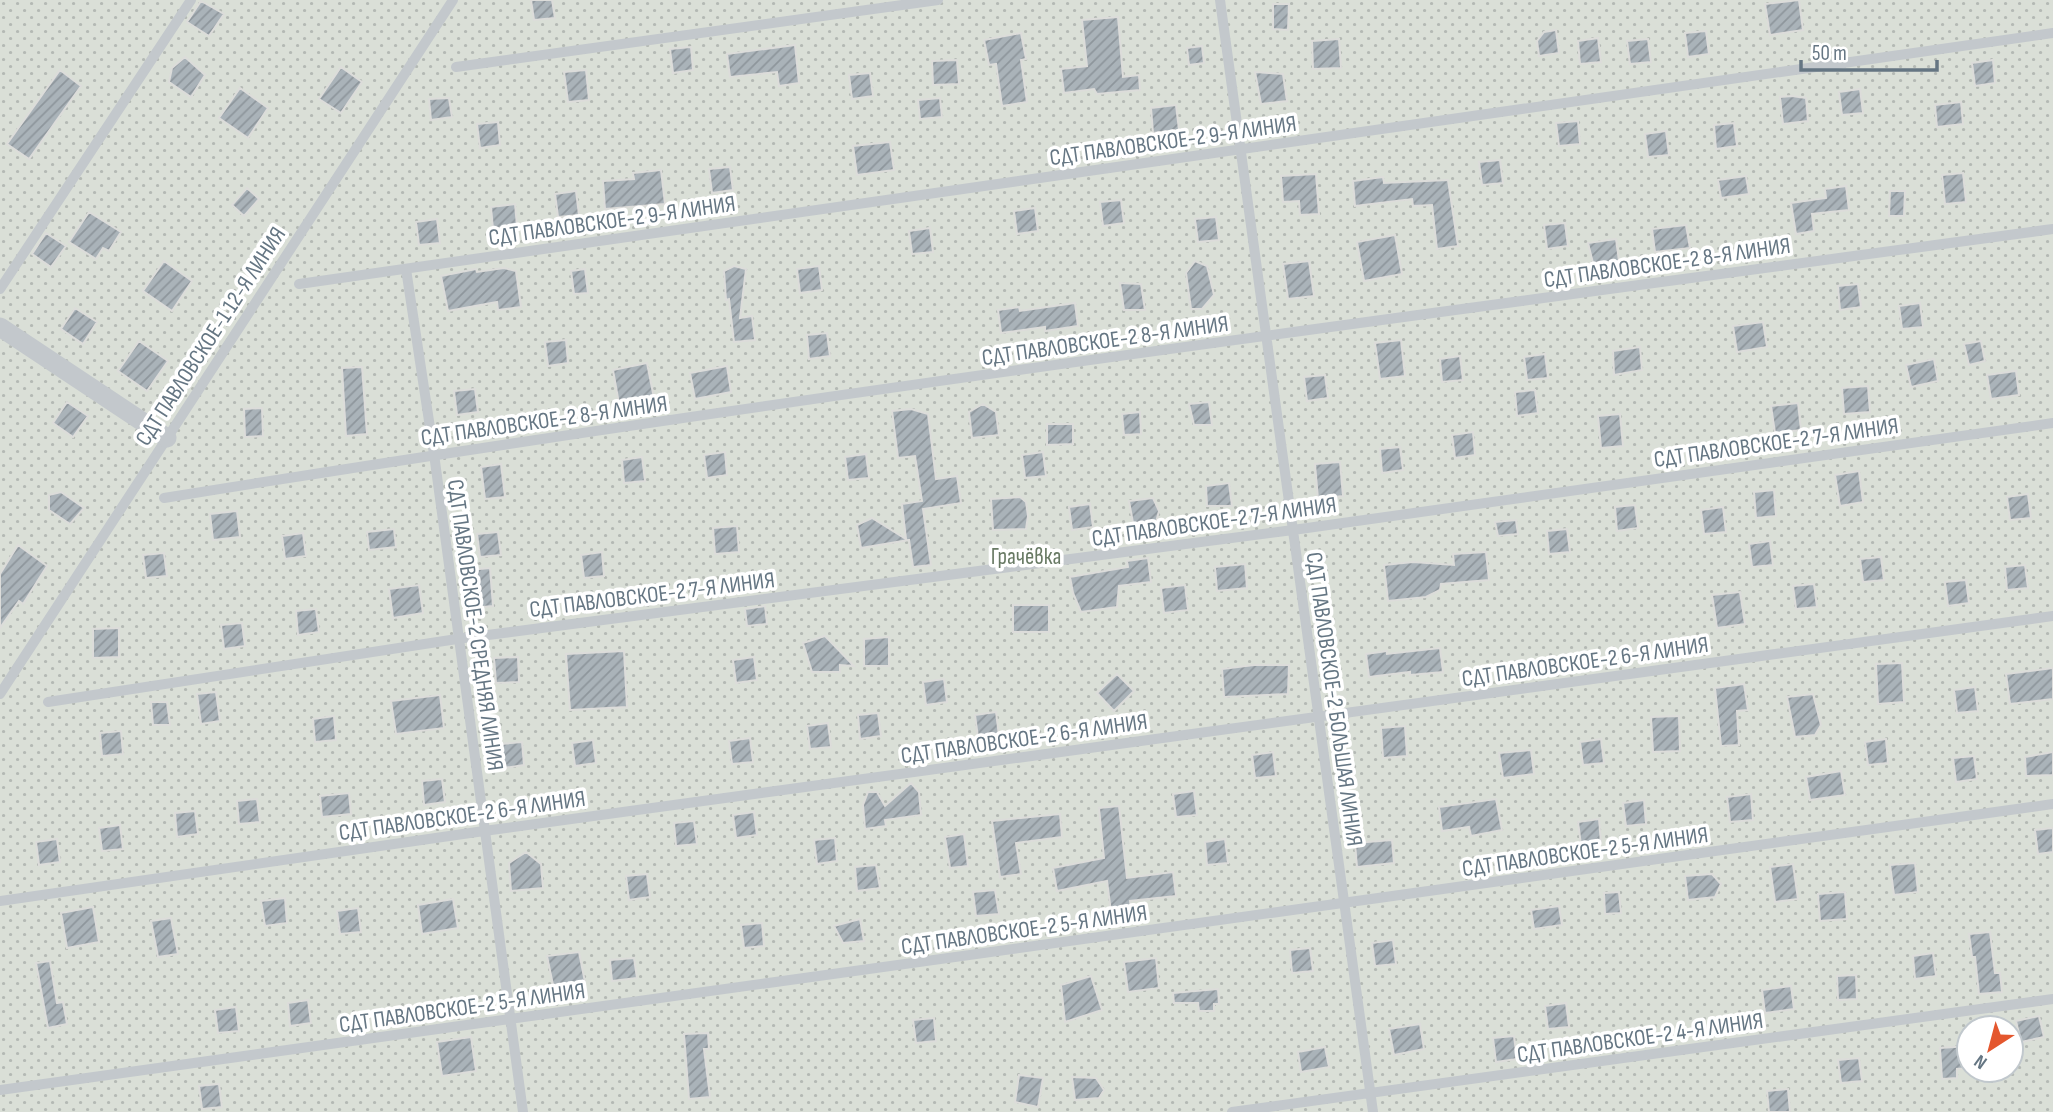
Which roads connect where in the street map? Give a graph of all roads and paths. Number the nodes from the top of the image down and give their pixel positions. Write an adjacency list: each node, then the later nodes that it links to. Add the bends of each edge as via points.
1 (191, 0): 11 (lane)
2 (453, 0): 15 (lane, СДТ ПАВЛОВСКОЕ-1 12-Я ЛИНИЯ)
3 (938, 0): 6 (lane)
4 (1220, 0): 7 (lane, СДТ ПАВЛОВСКОЕ-2 БОЛЬШАЯ ЛИНИЯ)
5 (2053, 33): 7 (lane, СДТ ПАВЛОВСКОЕ-2 9-Я ЛИНИЯ)
6 (456, 66)
7 (1242, 150): 9 (lane, СДТ ПАВЛОВСКОЕ-2 9-Я ЛИНИЯ); 13 (lane, СДТ ПАВЛОВСКОЕ-2 БОЛЬШАЯ ЛИНИЯ)
8 (2053, 229): 13 (lane, СДТ ПАВЛОВСКОЕ-2 8-Я ЛИНИЯ)
9 (406, 269): 10 (lane, СДТ ПАВЛОВСКОЕ-2 9-Я ЛИНИЯ); 16 (lane, СДТ ПАВЛОВСКОЕ-2 СРЕДНЯЯ ЛИНИЯ)
10 (299, 284)
11 (0, 289)
12 (0, 327): 15 (street)
13 (1265, 337): 16 (lane, СДТ ПАВЛОВСКОЕ-2 8-Я ЛИНИЯ); 18 (lane, СДТ ПАВЛОВСКОЕ-2 БОЛЬШАЯ ЛИНИЯ)
14 (2053, 423): 18 (lane, СДТ ПАВЛОВСКОЕ-2 7-Я ЛИНИЯ)
15 (167, 438): 21 (lane, СДТ ПАВЛОВСКОЕ-1 12-Я ЛИНИЯ)
16 (434, 454): 17 (lane, СДТ ПАВЛОВСКОЕ-2 8-Я ЛИНИЯ); 20 (lane, СДТ ПАВЛОВСКОЕ-2 СРЕДНЯЯ ЛИНИЯ)
17 (164, 498)
18 (1293, 530): 20 (lane, СДТ ПАВЛОВСКОЕ-2 7-Я ЛИНИЯ); 23 (lane, СДТ ПАВЛОВСКОЕ-2 БОЛЬШАЯ ЛИНИЯ)
19 (2053, 615): 23 (lane, СДТ ПАВЛОВСКОЕ-2 6-Я ЛИНИЯ)
20 (457, 639): 22 (lane, СДТ ПАВЛОВСКОЕ-2 7-Я ЛИНИЯ); 25 (lane, СДТ ПАВЛОВСКОЕ-2 СРЕДНЯЯ ЛИНИЯ)
21 (0, 694)
22 (48, 702)
23 (1318, 717): 25 (lane, СДТ ПАВЛОВСКОЕ-2 6-Я ЛИНИЯ); 27 (lane, СДТ ПАВЛОВСКОЕ-2 БОЛЬШАЯ ЛИНИЯ)
24 (2053, 804): 27 (lane, СДТ ПАВЛОВСКОЕ-2 5-Я ЛИНИЯ)
25 (484, 831): 26 (lane, СДТ ПАВЛОВСКОЕ-2 6-Я ЛИНИЯ); 29 (lane, СДТ ПАВЛОВСКОЕ-2 СРЕДНЯЯ ЛИНИЯ)
26 (0, 901)
27 (1343, 904): 29 (lane, СДТ ПАВЛОВСКОЕ-2 5-Я ЛИНИЯ); 31 (lane, СДТ ПАВЛОВСКОЕ-2 БОЛЬШАЯ ЛИНИЯ)
28 (2053, 999): 31 (lane, СДТ ПАВЛОВСКОЕ-2 4-Я ЛИНИЯ)
29 (509, 1020): 30 (lane, СДТ ПАВЛОВСКОЕ-2 5-Я ЛИНИЯ); 32 (lane, СДТ ПАВЛОВСКОЕ-2 СРЕДНЯЯ ЛИНИЯ)
30 (0, 1090)
31 (1371, 1094): 33 (lane, СДТ ПАВЛОВСКОЕ-2 4-Я ЛИНИЯ); 34 (lane, СДТ ПАВЛОВСКОЕ-2 БОЛЬШАЯ ЛИНИЯ)
32 (523, 1112)
33 (1232, 1112)
34 (1373, 1112)

